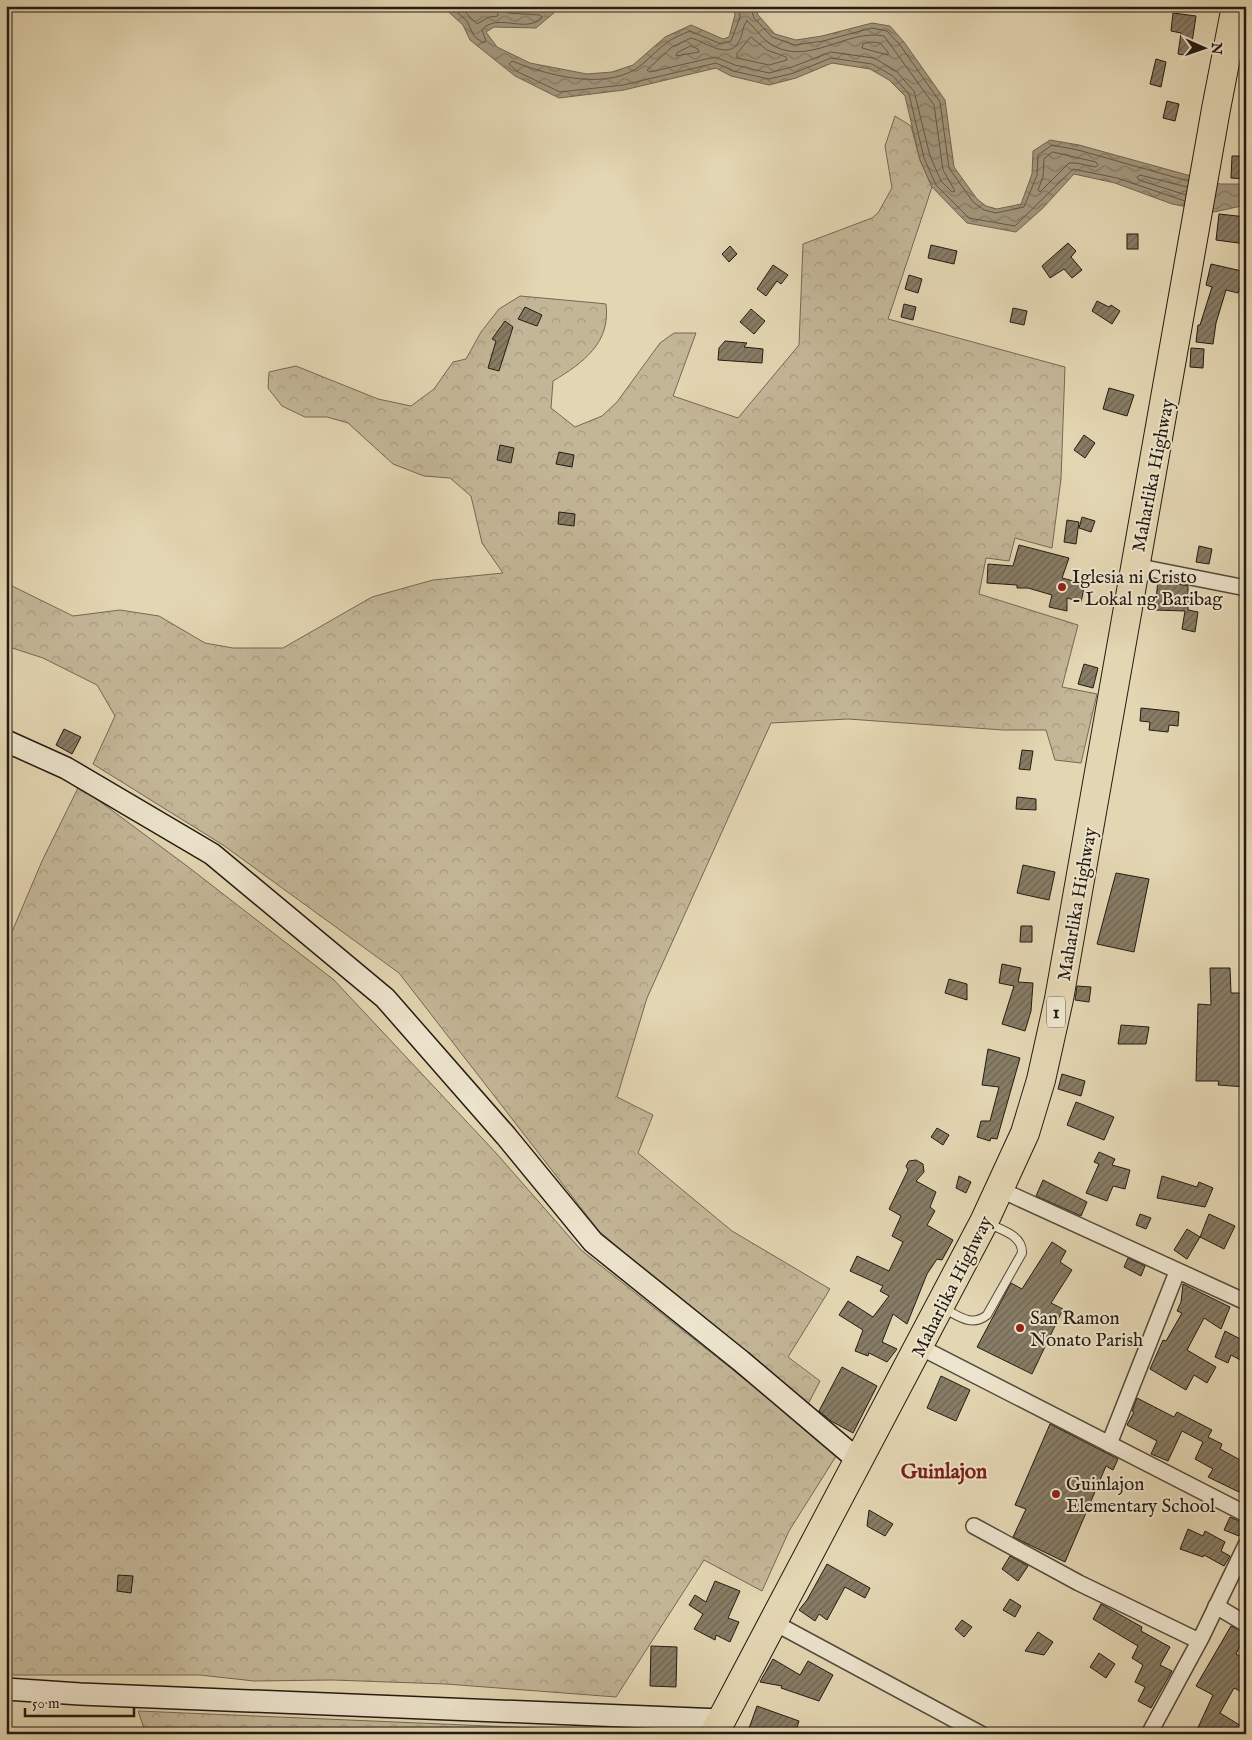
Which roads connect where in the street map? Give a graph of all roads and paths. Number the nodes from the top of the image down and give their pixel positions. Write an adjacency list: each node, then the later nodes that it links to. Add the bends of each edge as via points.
1 (1236, 6): 2 (highway, Maharlika Highway / 1)
2 (1135, 566): 3 (street); 5 (highway, Maharlika Highway / 1, via 1055,1017 1025,1133)
3 (1246, 588)
4 (6, 741): 12 (street, via 66,768 212,854 385,998 506,1136 593,1242)
5 (999, 1189): 6 (highway, Maharlika Highway / 1); 7 (street)
6 (984, 1222): 9 (highway, Maharlika Highway / 1); 9 (lane, via 1017,1238 1022,1253 987,1315 979,1322 969,1321)
7 (1177, 1272): 8 (street); 11 (street)
8 (1246, 1302)
9 (940, 1306): 10 (highway, Maharlika Highway / 1)
10 (920, 1347): 11 (street); 12 (highway, Maharlika Highway / 1)
11 (1109, 1444): 13 (street)
12 (859, 1461): 17 (highway, Maharlika Highway / 1)
13 (1246, 1514)
14 (974, 1526): 19 (street, via 1079,1583)
15 (1246, 1545): 16 (street)
16 (1216, 1606): 18 (street); 19 (street)
17 (773, 1622): 21 (highway, Maharlika Highway / 1); 22 (street)
18 (1246, 1624)
19 (1199, 1641): 23 (street)
20 (6, 1689): 21 (street)
21 (718, 1727)
22 (981, 1734)
23 (1149, 1734)

